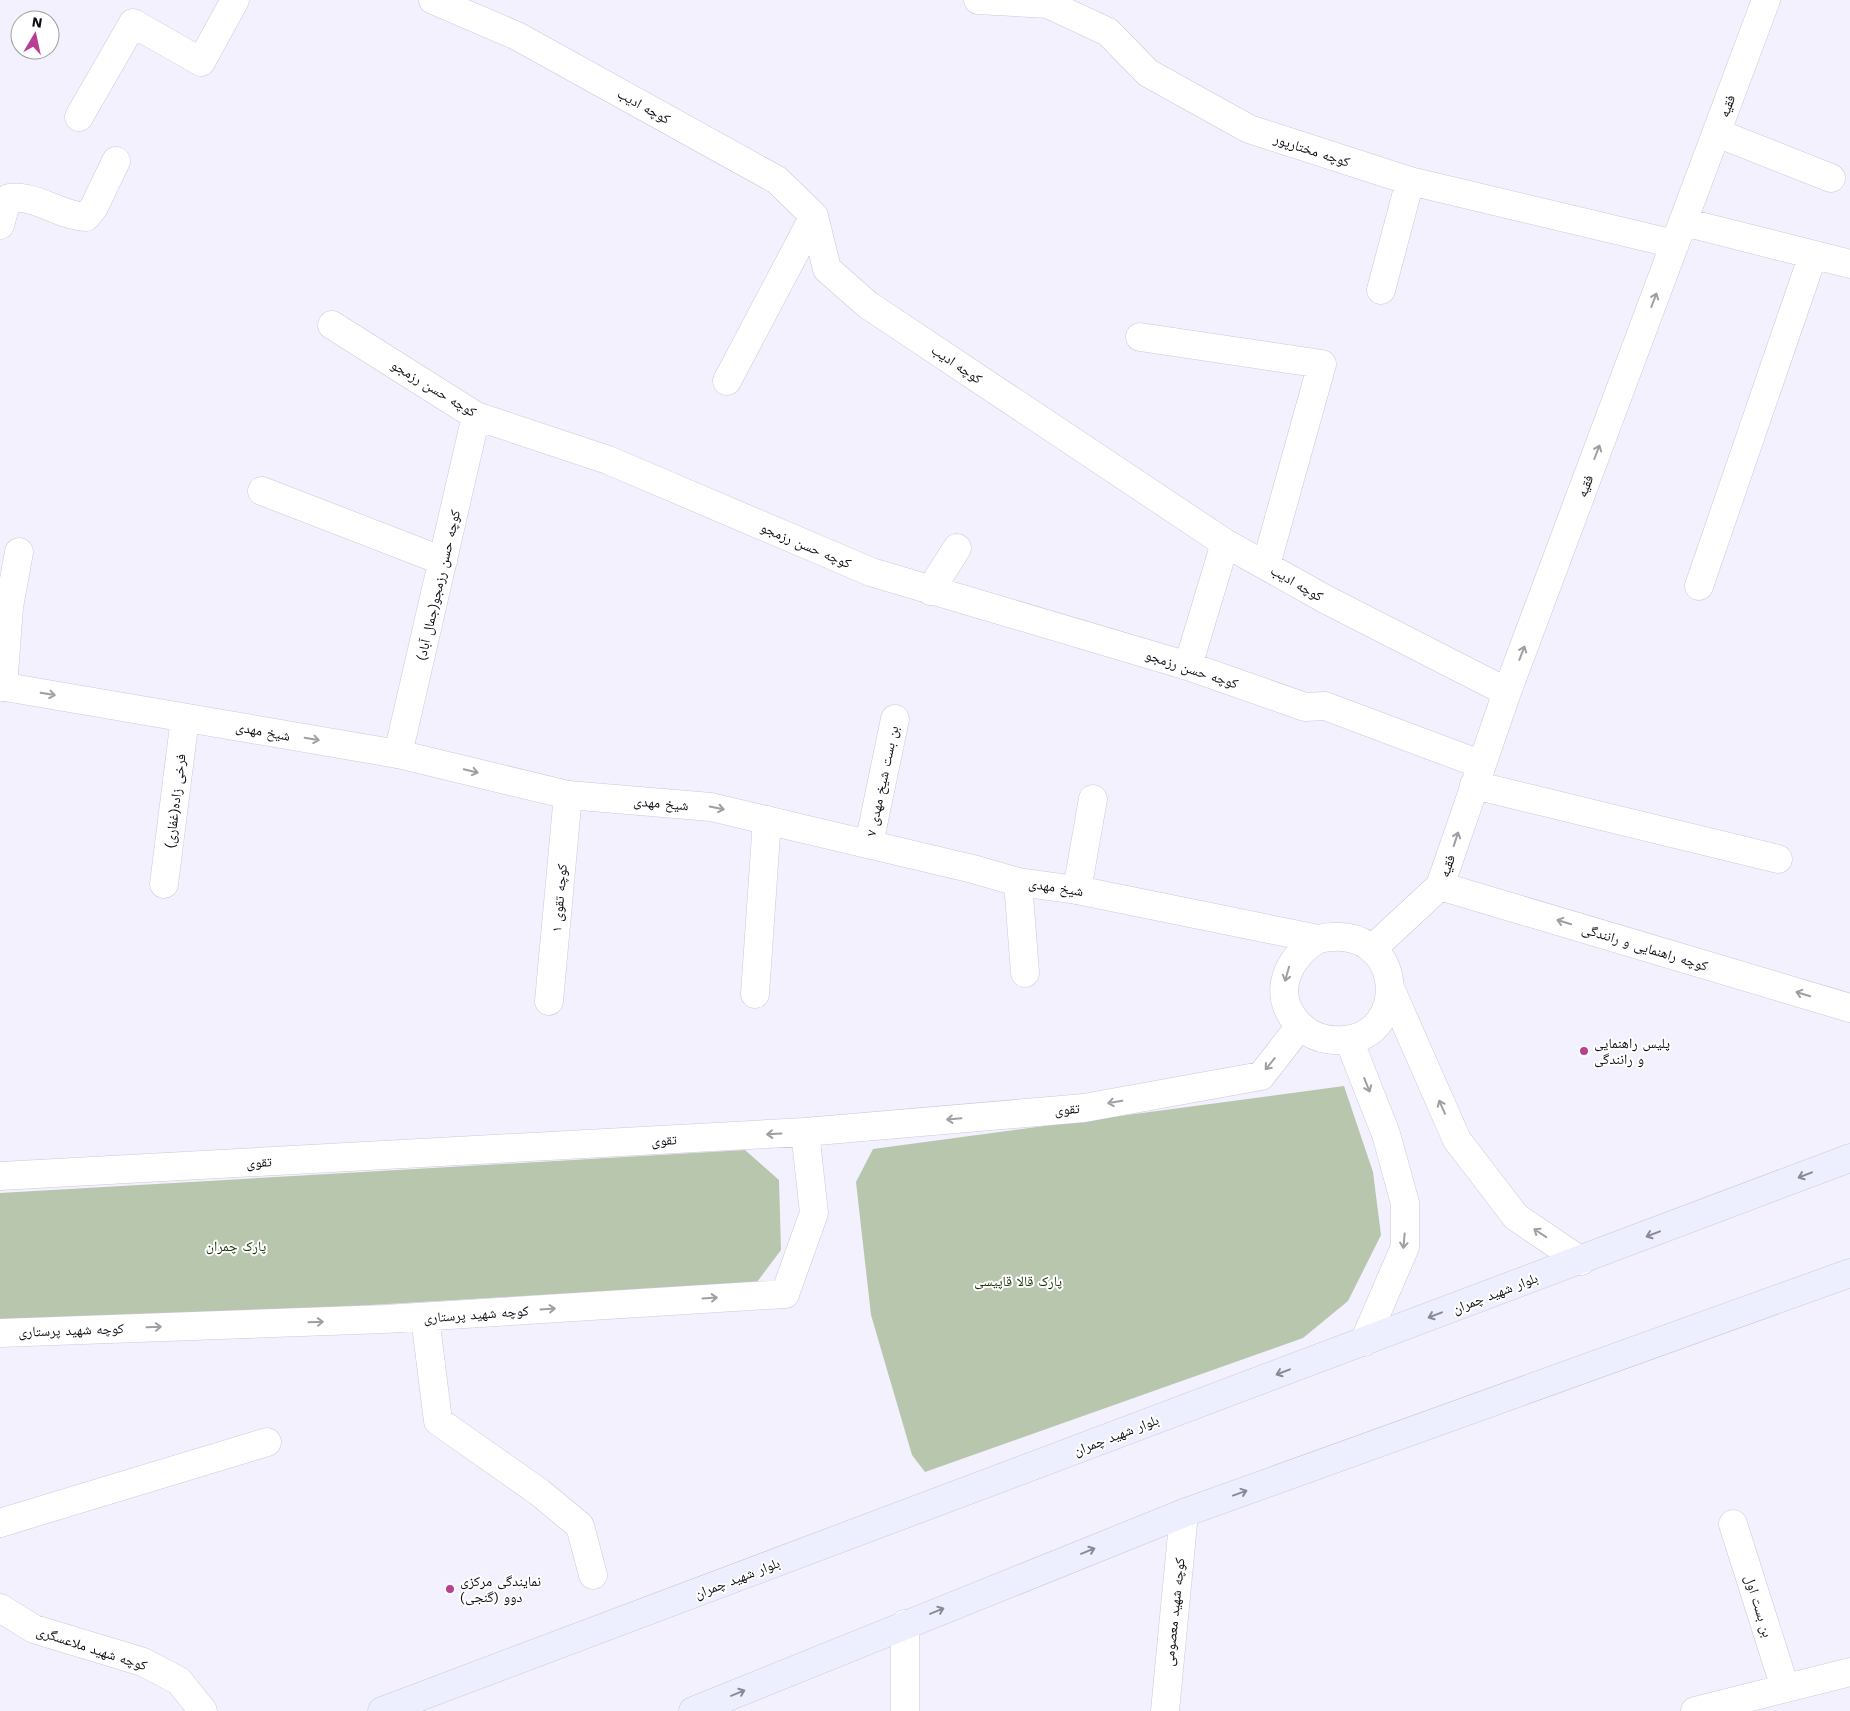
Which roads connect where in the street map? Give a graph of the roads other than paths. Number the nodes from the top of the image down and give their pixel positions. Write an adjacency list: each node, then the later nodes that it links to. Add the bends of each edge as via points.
1 (235, 0): 6 (street, via 201,62 133,23)
2 (978, 0): 4 (street, کوچه مختارپور)
3 (1766, 0): 7 (street, فقیه)
4 (1017, 1): 10 (street, کوچه مختارپور, via 1048,4 1108,32 1148,73 1249,129)
5 (443, 2): 11 (street, کوچه ادیب, via 517,36 777,180)
6 (78, 117)
7 (1717, 133): 9 (street); 13 (street, فقیه)
8 (116, 161): 12 (street, via 86,217 73,216 19,196 9,198)
9 (1831, 178)
10 (1410, 181): 13 (street, کوچه مختارپور); 16 (street)
11 (814, 216): 19 (street); 22 (street, کوچه ادیب, via 827,268 868,305)
12 (0, 225)
13 (1680, 233): 14 (street, کوچه مختارپور); 31 (street, فقیه, one-way to 13)
14 (1813, 255): 15 (street, کوچه مختارپور); 27 (street)
15 (1850, 264)
16 (1381, 290)
17 (332, 326): 20 (street, کوچه حسن رزمجو)
18 (1140, 337): 26 (street, via 1322,364)
19 (727, 381)
20 (476, 416): 25 (street, کوچه حسن رزمجو(جمال آباد)); 28 (street, کوچه حسن رزمجو, via 608,460 871,572)
21 (262, 491): 25 (street)
22 (1225, 543): 26 (street, کوچه ادیب); 29 (street)
23 (957, 548): 28 (street)
24 (19, 552): 30 (street, via 9,607)
25 (443, 561): 34 (street, کوچه حسن رزمجو(جمال آباد))
26 (1266, 565): 31 (street, کوچه ادیب, via 1325,599)
27 (1699, 586)
28 (930, 591): 29 (street, کوچه حسن رزمجو)
29 (1188, 666): 35 (street, کوچه حسن رزمجو, via 1305,707 1325,706)
30 (2, 687): 32 (street, شیخ مهدی, one-way to 32)
31 (1507, 692): 35 (street, فقیه)
32 (185, 718): 34 (street, شیخ مهدی, one-way to 34); 42 (street, فرخی زاده(غفاری))
33 (896, 719): 39 (street, بن بست شیخ مهدی ۷)
34 (398, 754): 36 (street, شیخ مهدی, one-way to 36)
35 (1477, 774): 40 (street, کوچه حسن رزمجو); 43 (street, فقیه, one-way to 35)
36 (568, 795): 38 (street, شیخ مهدی, one-way to 38, via 711,807); 50 (street, کوچه تقوی ۱)
37 (1093, 799): 44 (street)
38 (767, 820): 39 (street, شیخ مهدی); 49 (street)
39 (869, 844): 41 (street, شیخ مهدی)
40 (1778, 859)
41 (1018, 882): 44 (street, شیخ مهدی); 47 (street)
42 (164, 884)
43 (1440, 886): 46 (street, فقیه); 51 (street, کوچه راهنمایی و رانندگی, one-way to 43)
44 (1077, 890): 45 (street, شیخ مهدی)
45 (1318, 939): 46 (street, via 1335,935 1353,937); 52 (street, one-way to 52, via 1303,948 1285,978 1290,1012)
46 (1372, 949): 48 (street, via 1381,957)
47 (1025, 973)
48 (1391, 990): 53 (street, via 1387,1007 1378,1022); 57 (street, one-way to 48, via 1516,1217 1457,1140)
49 (755, 994)
50 (549, 1001)
51 (1850, 1008)
52 (1300, 1026): 53 (street, via 1314,1036 1331,1041); 54 (street, تقوی, one-way to 54, via 1261,1076 1084,1108)
53 (1349, 1040): 61 (street, one-way to 61, via 1386,1134 1405,1203 1405,1247)
54 (805, 1132): 56 (street, تقوی, one-way to 56); 59 (street, کوچه شهید پرستاری, one-way to 54, via 785,1294 814,1213)
55 (1850, 1158): 57 (main road, بلوار شهید چمران, one-way to 57)
56 (0, 1176)
57 (1581, 1260): 61 (main road, بلوار شهید چمران, one-way to 61)
58 (1850, 1273): 63 (main road, one-way to 58)
59 (425, 1317): 60 (street, کوچه شهید پرستاری, one-way to 59); 66 (street, via 438,1421 539,1492 580,1526)
60 (0, 1333)
61 (1364, 1342): 73 (main road, بلوار شهید چمران, one-way to 73)
62 (267, 1442): 64 (street)
63 (1184, 1513): 68 (main road, one-way to 63); 75 (street, کوچه شهید معصومی)
64 (0, 1523)
65 (1733, 1524): 70 (street, بن بست اول)
66 (593, 1575)
67 (0, 1608): 72 (street, کوچه شهید ملاعسگری, via 34,1629 150,1666 179,1681)
68 (905, 1624): 71 (main road, one-way to 68); 74 (street)
69 (1850, 1672): 70 (street)
70 (1784, 1688): 76 (street)
71 (698, 1710)
72 (203, 1711)
73 (382, 1711)
74 (905, 1711)
75 (1164, 1711)
76 (1695, 1711)

